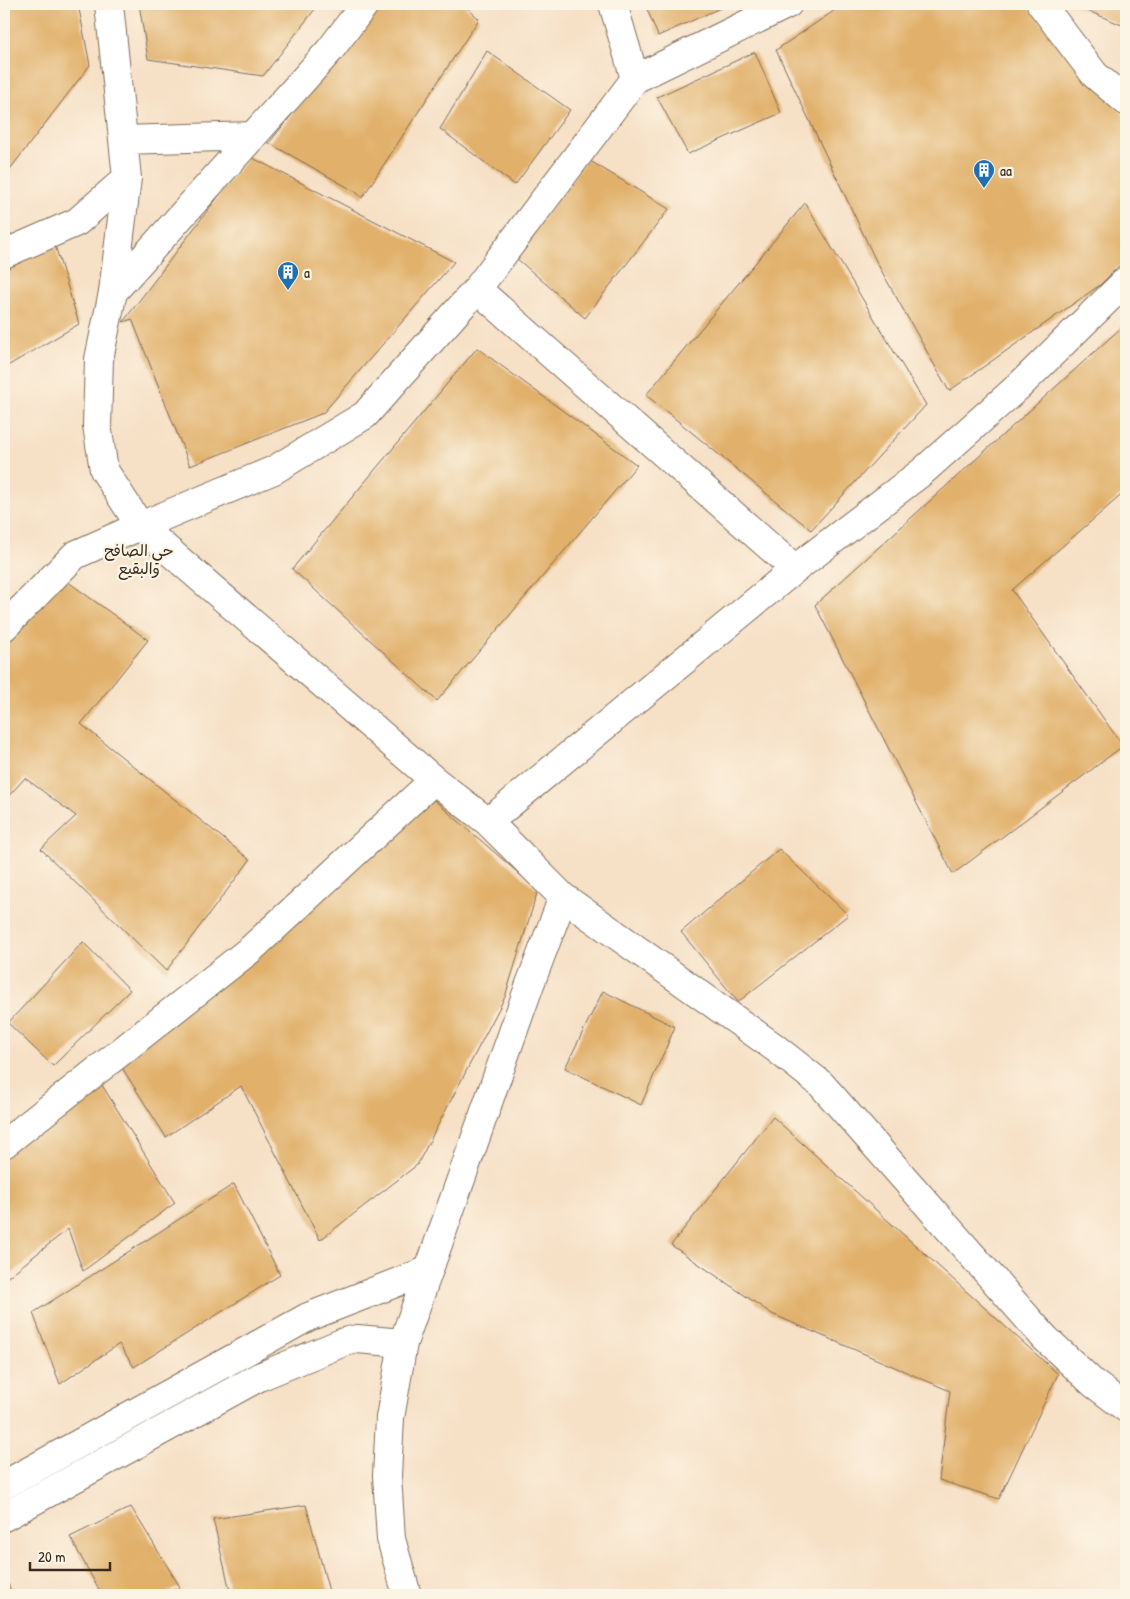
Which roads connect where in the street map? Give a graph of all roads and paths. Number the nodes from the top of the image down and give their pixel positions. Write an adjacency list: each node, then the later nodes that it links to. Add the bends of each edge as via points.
1 (109, 4): 9 (street)
2 (365, 4): 8 (street, via 330,50)
3 (613, 4): 6 (street)
4 (788, 4): 6 (street)
5 (1041, 4): 7 (street, via 1095,75)
6 (635, 79): 13 (street)
7 (1126, 101)
8 (253, 136): 9 (street); 14 (street)
9 (123, 140): 10 (street)
10 (127, 178): 11 (street, via 77,222); 14 (street)
11 (4, 254)
12 (1126, 280): 16 (street, via 1019,386 930,465)
13 (477, 289): 15 (street, via 365,415 274,470); 16 (street)
14 (113, 292): 15 (street, via 99,359 98,425 104,470)
15 (140, 526): 17 (street, via 75,555); 18 (street)
16 (795, 569): 19 (street)
17 (4, 627)
18 (434, 780): 19 (street); 21 (street, via 251,949)
19 (488, 822): 20 (street)
20 (563, 897): 22 (street); 24 (street, via 821,1084 1046,1338 1093,1383)
21 (4, 1144)
22 (429, 1270): 23 (street); 25 (street, via 300,1321)
23 (404, 1343): 26 (street, via 357,1339 293,1362); 27 (street, via 390,1418 387,1476 391,1540)
24 (1126, 1408)
25 (4, 1485)
26 (4, 1517)
27 (407, 1595)

